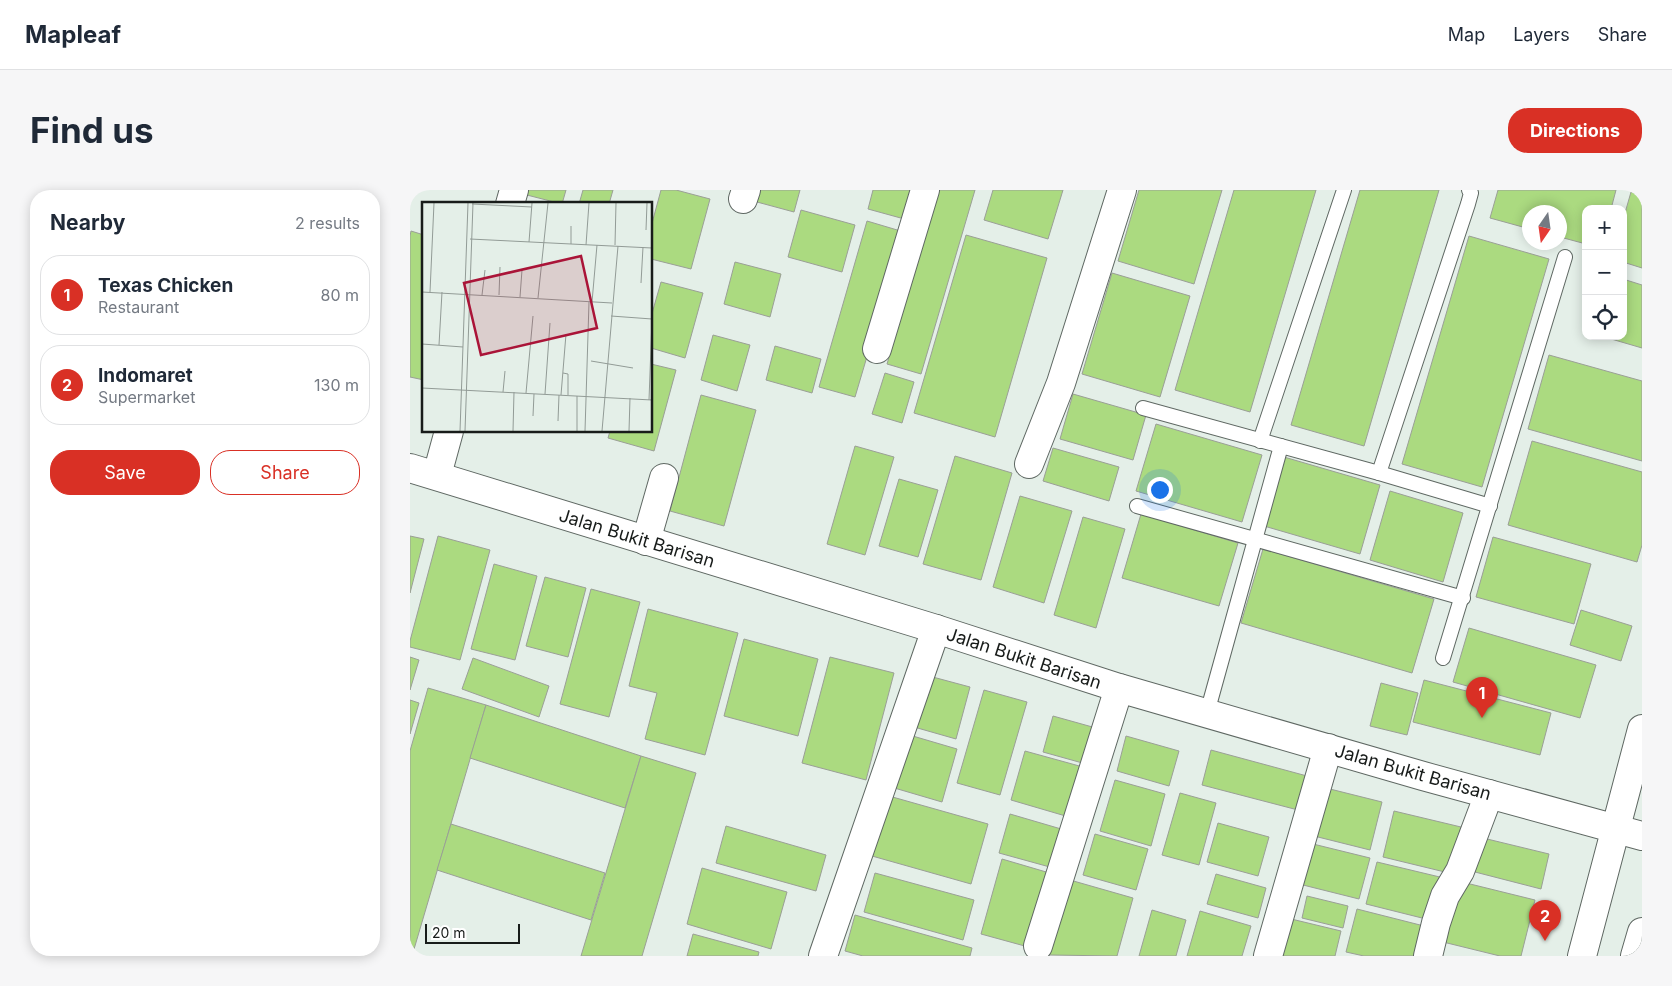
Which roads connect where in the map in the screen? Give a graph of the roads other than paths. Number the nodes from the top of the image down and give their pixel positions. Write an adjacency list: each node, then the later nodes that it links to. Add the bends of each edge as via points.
1 (925, 190): 6 (street)
2 (1122, 190): 11 (street, via 1061,383)
3 (1344, 190): 9 (lane)
4 (1470, 190): 13 (lane, via 1472,193)
5 (1565, 257): 17 (lane)
6 (877, 349)
7 (1142, 408): 9 (lane)
8 (449, 432): 14 (street)
9 (1260, 441): 10 (lane)
10 (1281, 446): 13 (lane); 18 (lane)
11 (1029, 464)
12 (410, 468): 14 (street, Jalan Bukit Barisan)
13 (1379, 473): 17 (lane)
14 (437, 475): 19 (street, Jalan Bukit Barisan)
15 (664, 478): 19 (street)
16 (1137, 506): 18 (lane)
17 (1490, 506): 20 (lane)
18 (1254, 538): 20 (lane); 24 (lane)
19 (646, 541): 21 (street, Jalan Bukit Barisan)
20 (1463, 598): 22 (lane)
21 (936, 630): 23 (street, Jalan Bukit Barisan); 32 (street)
22 (1443, 658)
23 (1119, 688): 24 (street, Jalan Bukit Barisan); 31 (street)
24 (1207, 713): 26 (street, Jalan Bukit Barisan)
25 (1642, 729): 28 (street)
26 (1328, 748): 27 (street, Jalan Bukit Barisan); 33 (street)
27 (1489, 794): 28 (street, Jalan Bukit Barisan); 34 (street, via 1460,871 1445,896)
28 (1615, 828): 29 (street, Jalan Bukit Barisan); 35 (street)
29 (1642, 836)
30 (1642, 932): 36 (street)
31 (1038, 946)
32 (823, 956)
33 (1268, 956)
34 (1428, 956)
35 (1582, 956)
36 (1635, 956)

